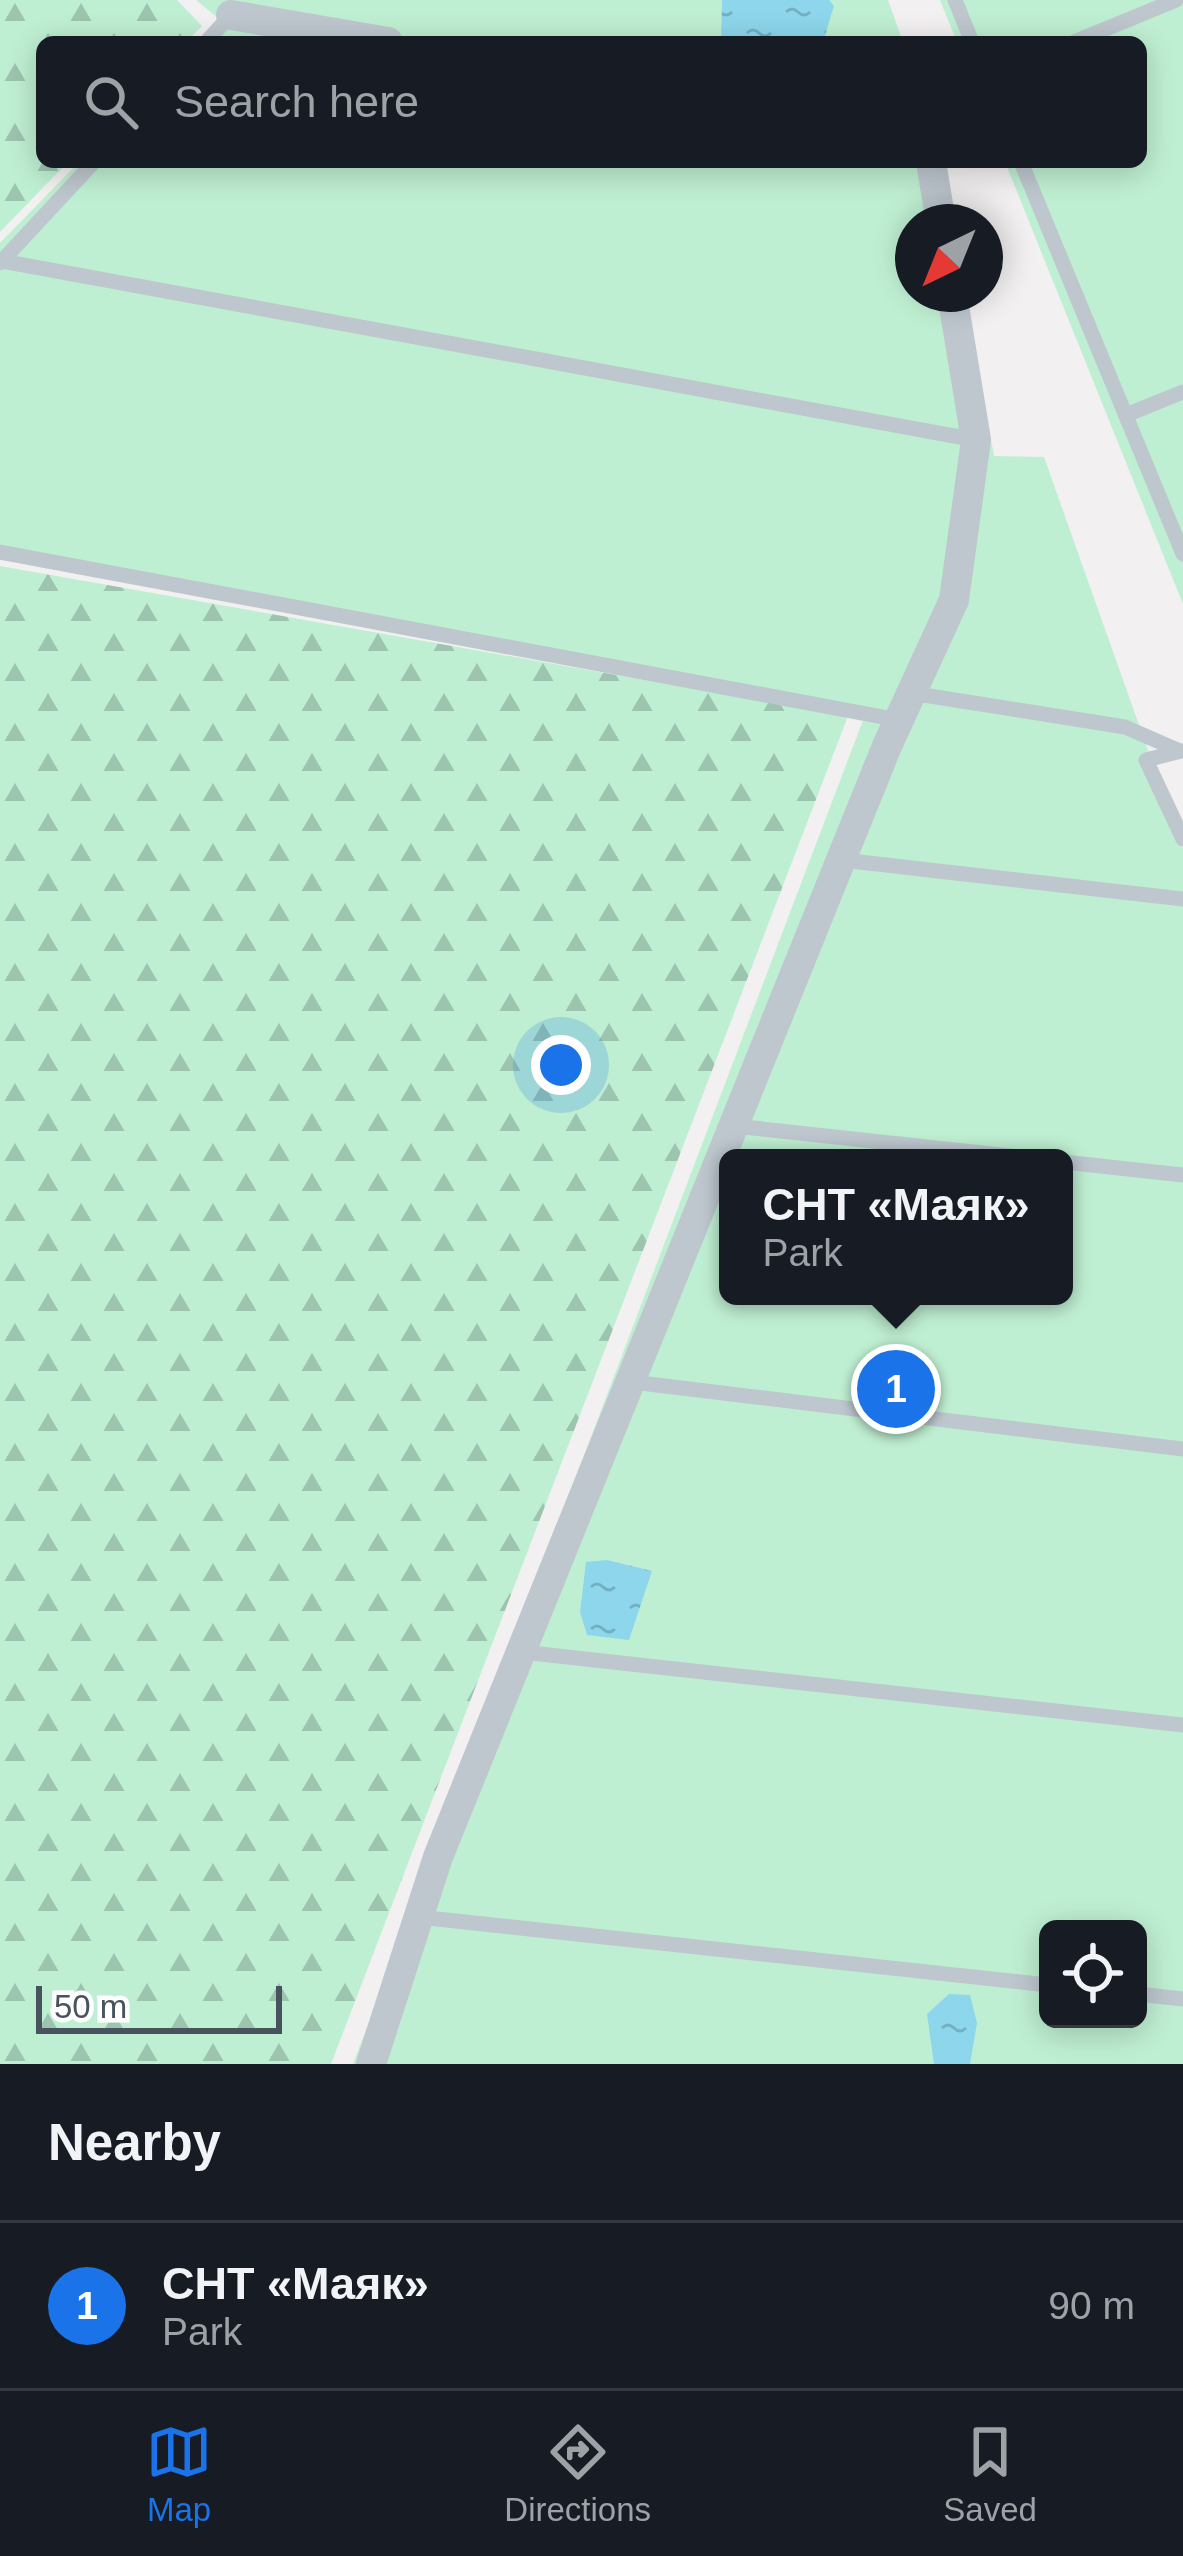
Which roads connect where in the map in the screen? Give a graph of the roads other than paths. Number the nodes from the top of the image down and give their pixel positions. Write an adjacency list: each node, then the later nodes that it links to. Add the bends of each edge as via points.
1 (955, 0): 6 (lane)
2 (1176, 0): 7 (lane)
3 (231, 15): 4 (lane); 5 (street)
4 (212, 36)
5 (353, 36)
6 (970, 36)
7 (1089, 36)
8 (88, 168): 12 (lane)
9 (932, 168): 11 (street)
10 (1024, 168): 15 (lane)
11 (938, 204)
12 (1, 262): 16 (lane)
13 (955, 312): 16 (street)
14 (1183, 392): 15 (lane)
15 (1126, 415): 18 (lane)
16 (976, 440): 19 (street, via 954,600)
17 (0, 552): 19 (lane)
18 (1183, 554)
19 (905, 706): 20 (lane, via 1125,727); 22 (street)
20 (1181, 751): 21 (lane, via 1146,760)
21 (1183, 839)
22 (842, 860): 23 (lane); 24 (street)
23 (1183, 899)
24 (735, 1126): 25 (street); 26 (lane)
25 (726, 1149)
26 (946, 1149)
27 (1073, 1163): 29 (lane)
28 (719, 1166): 30 (street)
29 (1183, 1175)
30 (632, 1382): 31 (lane); 32 (street)
31 (1183, 1449)
32 (522, 1652): 33 (lane); 34 (street)
33 (1183, 1725)
34 (419, 1917): 35 (lane); 38 (street)
35 (1039, 1984)
36 (1147, 1995): 37 (lane)
37 (1183, 1999)
38 (371, 2064)

